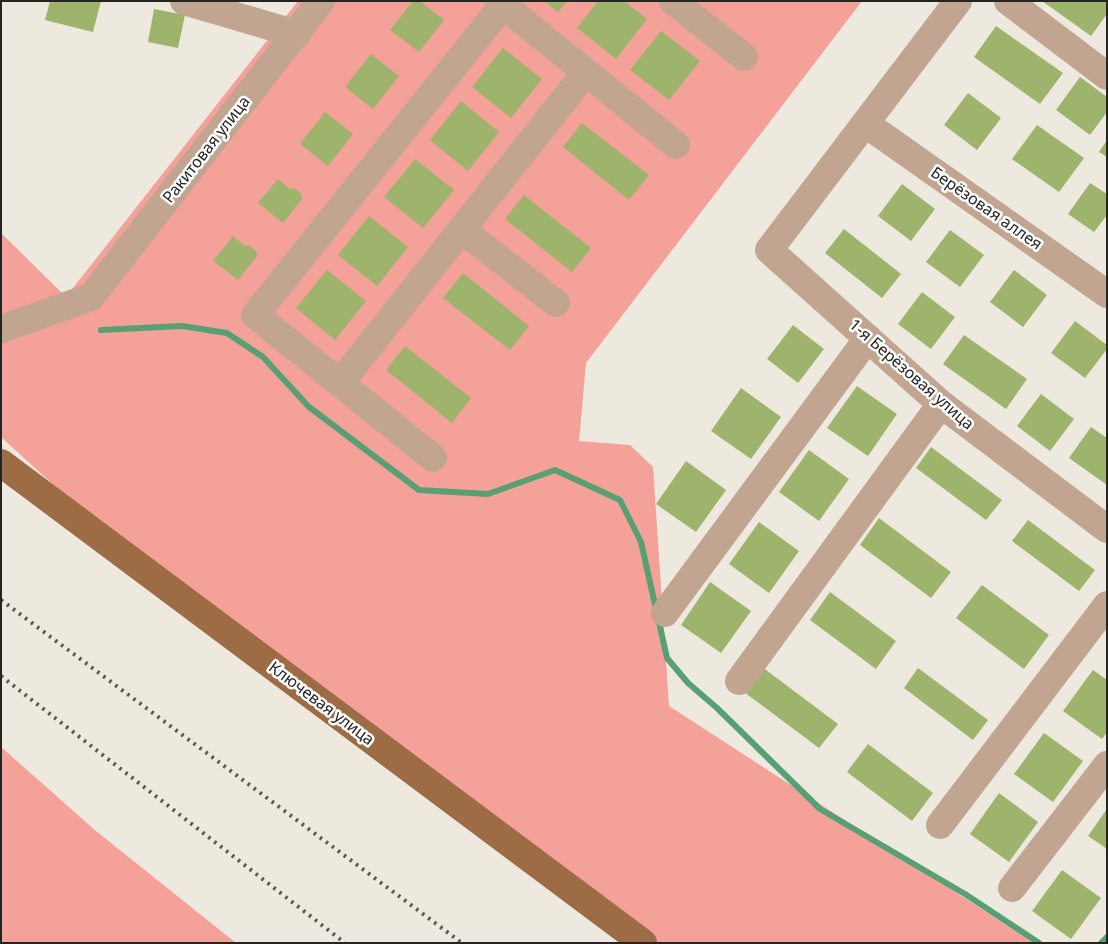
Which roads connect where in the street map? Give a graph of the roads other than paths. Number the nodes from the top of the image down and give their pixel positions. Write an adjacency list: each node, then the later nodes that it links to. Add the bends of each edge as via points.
1 (184, 1): 7 (street)
2 (321, 1): 7 (street, Ракитовая улица)
3 (672, 1): 8 (street)
4 (958, 1): 11 (street)
5 (1008, 1): 10 (street)
6 (500, 3): 9 (street); 18 (street, via 254,315)
7 (297, 34): 16 (street, Ракитовая улица, via 91,297)
8 (744, 57)
9 (586, 72): 12 (street); 13 (street)
10 (1107, 76)
11 (866, 124): 14 (street, Берёзовая аллея); 17 (street, 1-я Берёзовая улица, via 769,250)
12 (676, 145)
13 (462, 230): 15 (street); 18 (street)
14 (1107, 294)
15 (556, 303)
16 (1, 329)
17 (868, 338): 19 (street, 1-я Берёзовая улица); 24 (street)
18 (340, 383): 20 (street)
19 (941, 404): 22 (street, 1-я Берёзовая улица); 25 (street)
20 (433, 458)
21 (1, 463): 29 (main road, Ключевая улица)
22 (1107, 529)
23 (1107, 605): 27 (street)
24 (665, 613)
25 (739, 681)
26 (1107, 765): 28 (street)
27 (940, 825)
28 (1012, 888)
29 (643, 943)

